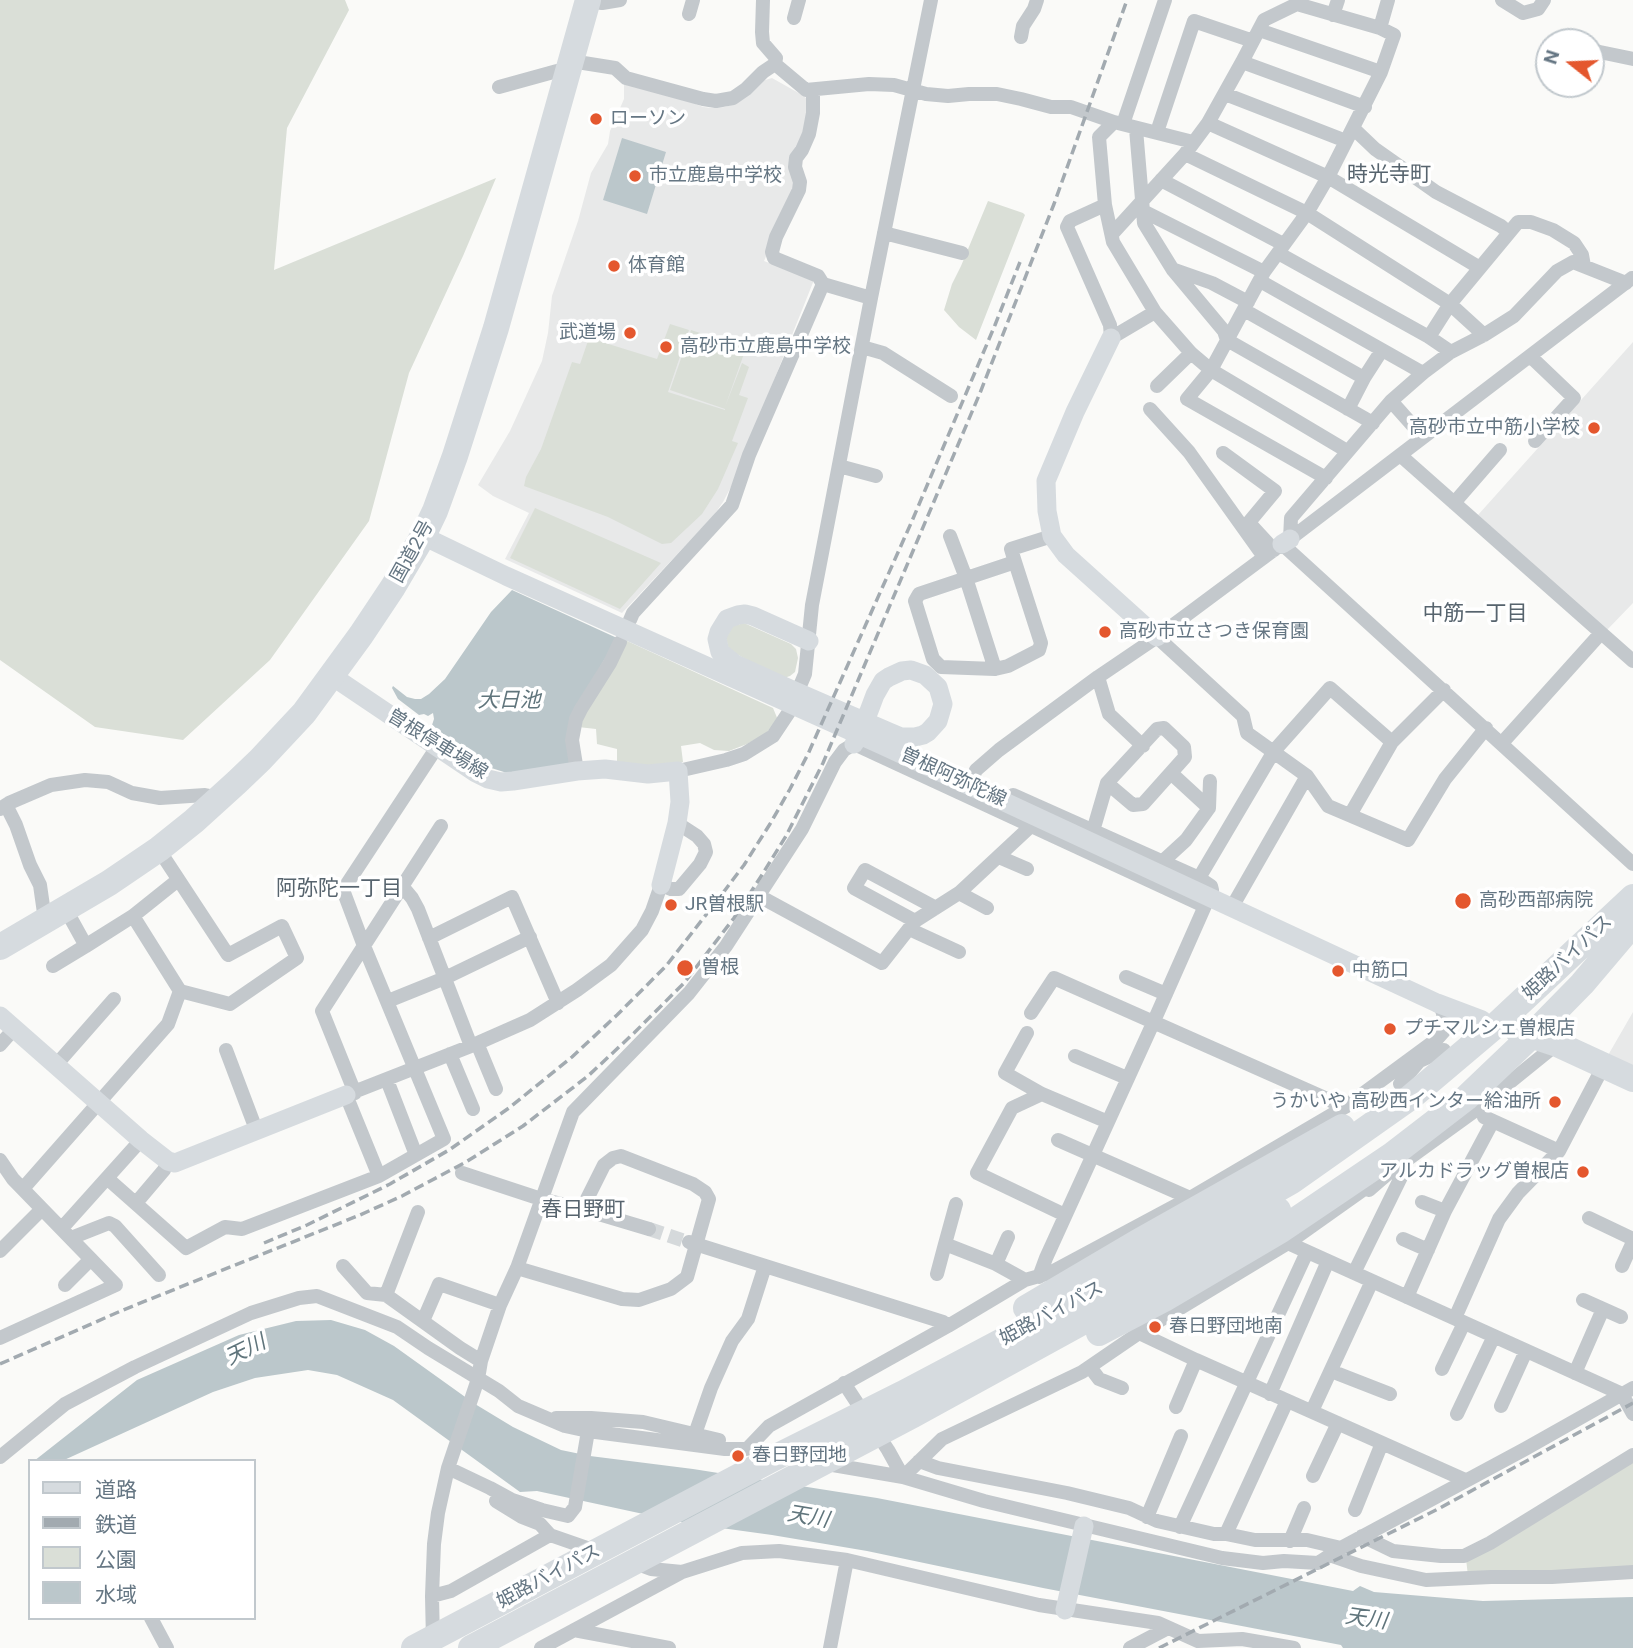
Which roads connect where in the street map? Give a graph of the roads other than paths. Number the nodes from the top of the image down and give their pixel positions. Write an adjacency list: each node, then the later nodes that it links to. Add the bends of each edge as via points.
1 (588, 0): 2 (street, via 602,4); 22 (highway, 国道2号)
2 (620, 0)
3 (763, 0): 21 (street, via 763,43 776,58)
4 (799, 0): 14 (street)
5 (931, 0): 26 (street)
6 (1037, 0): 17 (street)
7 (1165, 0): 30 (street)
8 (1338, 0): 13 (street)
9 (1388, 0): 15 (street)
10 (1503, 0): 11 (street, via 1523,13 1538,9)
11 (1544, 0)
12 (1293, 4): 13 (street); 16 (street, via 1264,20)
13 (1333, 15): 15 (street)
14 (794, 18)
15 (1380, 28): 23 (street, via 1394,35)
16 (1256, 36): 20 (street); 23 (street); 32 (street, via 1194,22)
17 (1021, 37)
18 (1605, 53): 19 (street)
19 (1633, 59)
20 (1242, 62): 27 (street); 28 (street)
21 (775, 64): 22 (street, via 733,98 716,101 626,78 615,68); 25 (street, via 806,90)
22 (569, 68): 24 (street); 83 (highway, 国道2号, via 496,328 455,456)
23 (1381, 72): 28 (street)
24 (499, 87)
25 (813, 90): 26 (street, via 869,84); 50 (street, via 809,134 796,158 799,190 772,252 774,258 818,276)
26 (912, 91): 30 (street, via 948,96 997,94 1071,107); 40 (street)
27 (1225, 94): 29 (street); 33 (street)
28 (1365, 107): 31 (street)
29 (1208, 123): 34 (street); 35 (street)
30 (1124, 125): 32 (street); 37 (street, via 1099,137); 38 (street)
31 (1353, 128): 33 (street); 41 (street, via 1436,192)
32 (1157, 132): 34 (street)
33 (1346, 141): 35 (street)
34 (1189, 148): 36 (street); 39 (street)
35 (1328, 177): 39 (street); 46 (street)
36 (1161, 180): 38 (street); 43 (street)
37 (1105, 205): 42 (street); 57 (street, via 1070,221 1067,227 1110,325)
38 (1143, 206): 42 (street); 47 (street, via 1144,223); 48 (street)
39 (1307, 213): 43 (street); 52 (street)
40 (884, 233): 44 (street); 51 (street)
41 (1509, 233): 45 (street, via 1518,222 1553,230 1574,243); 46 (street)
42 (1112, 234): 54 (street)
43 (1280, 248): 48 (street); 56 (street)
44 (962, 253)
45 (1584, 266): 49 (street); 55 (street, via 1573,262 1557,271 1514,316)
46 (1480, 268): 52 (street)
47 (1173, 270): 53 (street, via 1212,283); 58 (street)
48 (1262, 277): 53 (street); 60 (street)
49 (1629, 280): 63 (street)
50 (823, 284): 51 (street); 89 (street, via 732,505)
51 (871, 298): 59 (street)
52 (1450, 304): 55 (street); 56 (street)
53 (1246, 306): 58 (street); 66 (street)
54 (1156, 312): 57 (street); 62 (street)
55 (1483, 335): 61 (street)
56 (1429, 337): 61 (street)
57 (1111, 338): 85 (main road, via 1046,481)
58 (1227, 340): 64 (street); 71 (street)
59 (862, 347): 68 (street, via 883,353); 79 (street)
60 (1382, 350): 65 (street); 66 (street)
61 (1451, 352): 65 (street)
62 (1191, 353): 64 (street); 67 (street)
63 (1530, 356): 73 (street); 74 (street, via 1574,398)
64 (1211, 370): 76 (street); 81 (street, via 1188,399)
65 (1423, 373): 69 (street)
66 (1364, 378): 71 (street)
67 (1157, 386)
68 (951, 397)
69 (1391, 401): 72 (street); 73 (street)
70 (1150, 408): 86 (street)
71 (1348, 409): 72 (street)
72 (1373, 422): 76 (street)
73 (1423, 437): 78 (street)
74 (1535, 441)
75 (1500, 450): 82 (street, via 1475,468)
76 (1347, 452): 81 (street)
77 (1223, 453): 86 (street, via 1275,491 1250,521)
78 (1400, 455): 82 (street); 86 (street)
79 (839, 466): 80 (street); 92 (street)
80 (876, 476)
81 (1326, 478): 86 (street, via 1291,519)
82 (1454, 503): 90 (street)
83 (423, 536): 96 (highway, 国道2号); 99 (main road, 曽根阿弥陀線)
84 (950, 536): 88 (street)
85 (1052, 536): 87 (street, via 1011,549); 91 (main road, via 1066,555)
86 (1278, 548): 91 (street); 98 (street)
87 (1015, 562): 88 (street); 95 (street, via 1041,643 1039,650)
88 (966, 578): 95 (street); 95 (street, via 919,594 915,601 933,659 941,667)
89 (630, 620)
90 (1601, 633): 94 (street); 103 (street)
91 (1157, 637): 97 (street); 106 (street, via 1243,716 1247,733)
92 (808, 641): 99 (main road, via 745,614 727,619 719,632 718,646 726,659); 108 (street, via 806,674 773,736 744,754)
93 (620, 642): 107 (street, via 576,719 572,740)
94 (1633, 661)
95 (995, 669)
96 (332, 676): 105 (main road, 曽根停車場線); 115 (highway, 国道2号, via 304,713)
97 (1098, 677): 104 (street, via 1109,714); 111 (street, via 999,750)
98 (1444, 690): 101 (street); 102 (street)
99 (789, 696): 100 (main road, via 889,732 907,737 923,735 933,727 943,704 938,687 926,675 911,670 895,673 883,681 875,695); 136 (main road, 曽根阿弥陀線)
100 (862, 727): 111 (street); 114 (street); 134 (street, via 839,755 802,829)
101 (1486, 729): 103 (street); 118 (street, via 1445,779 1408,840)
102 (1392, 742): 106 (street, via 1330,688); 118 (street)
103 (1502, 743): 126 (street)
104 (1143, 746): 109 (street, via 1157,729 1164,729 1184,747 1185,757); 113 (street)
105 (437, 747): 107 (main road, 曽根停車場線, via 476,773 501,782); 147 (street, via 343,890)
106 (1274, 751): 110 (street); 128 (street)
107 (577, 771): 108 (main road, 曽根停車場線)
108 (678, 771): 119 (main road)
109 (1171, 773): 113 (street, via 1143,804 1133,805); 117 (street)
110 (1307, 776): 118 (street, via 1328,806); 137 (street)
111 (973, 778): 114 (street); 122 (street)
112 (1210, 782): 117 (street)
113 (1107, 783): 122 (street)
114 (965, 795): 121 (street)
115 (220, 798): 116 (street, via 160,798 85,780 51,785); 140 (highway, 国道2号, via 159,849)
116 (3, 807): 140 (street, via 16,825)
117 (1209, 808): 125 (street, via 1186,840)
118 (1350, 815)
119 (677, 823): 131 (main road); 131 (street, via 697,836 706,852 679,888)
120 (441, 826): 132 (street)
121 (1031, 826): 124 (street); 136 (street)
122 (1093, 831): 125 (street)
123 (163, 856): 129 (street)
124 (999, 857): 127 (street); 133 (street)
125 (1162, 862): 128 (street)
126 (1633, 864)
127 (1027, 869)
128 (1199, 878): 136 (street, via 1211,887)
129 (178, 880): 141 (street); 152 (street, via 228,955 282,926 297,958 230,1004)
130 (1633, 883): 159 (highway)
131 (661, 885): 156 (street, via 642,930 626,949)
132 (402, 886): 144 (street); 147 (street)
133 (959, 893): 138 (street); 139 (street)
134 (759, 896): 143 (street, via 882,963); 202 (street, via 689,993 573,1112)
135 (1633, 897): 241 (highway, 姫路バイパス, via 1494,1026 1362,1133 1292,1181 1127,1275)
136 (1207, 901): 137 (main road, 曽根阿弥陀線); 153 (street)
137 (1232, 907): 157 (main road, 曽根阿弥陀線)
138 (936, 908): 143 (street); 143 (street, via 864,870 854,888)
139 (987, 908)
140 (55, 914): 146 (street); 148 (highway, 国道2号)
141 (133, 916): 146 (street); 146 (street, via 53,966); 152 (street)
142 (1633, 922): 163 (highway); 241 (highway, 姫路バイパス, via 1423,1109 1280,1209 1157,1281)
143 (912, 925): 149 (street)
144 (429, 937): 145 (street, via 512,898); 151 (street)
145 (530, 937): 151 (street); 156 (street)
146 (86, 946)
147 (364, 946): 155 (street); 180 (street, via 322,1011)
148 (0, 947)
149 (959, 953)
150 (1126, 977): 153 (street)
151 (444, 978): 155 (street); 164 (street)
152 (180, 991): 182 (street, via 168,1024)
153 (1166, 994): 160 (street)
154 (114, 999): 171 (street)
155 (388, 1001): 173 (street)
156 (558, 1003): 164 (street)
157 (1437, 1003): 159 (main road, 曽根阿弥陀線); 167 (street, via 1445,1023)
158 (1032, 1014): 160 (street, via 1054,978)
159 (1482, 1020): 163 (highway); 167 (highway)
160 (1154, 1021): 174 (street); 183 (street)
161 (7, 1022): 166 (street); 171 (main road)
162 (1027, 1033): 181 (street, via 1005,1073)
163 (1532, 1035): 165 (highway); 176 (street); 241 (highway, via 1466,1098 1392,1155 1282,1230 1164,1299)
164 (474, 1044): 169 (street); 179 (street)
165 (1557, 1044): 172 (highway); 176 (street)
166 (0, 1045)
167 (1440, 1045): 175 (highway); 175 (street)
168 (226, 1051): 188 (street, via 227,1072)
169 (450, 1054): 173 (street); 184 (street)
170 (1074, 1056): 174 (street)
171 (56, 1065): 182 (main road)
172 (1604, 1065): 177 (highway); 191 (street)
173 (415, 1068): 178 (street); 192 (street, via 444,1139)
174 (1127, 1078): 187 (street)
175 (1395, 1079): 183 (street); 241 (highway, via 1335,1132 1138,1242)
176 (1514, 1079): 185 (street)
177 (1633, 1079)
178 (387, 1080): 180 (street); 192 (street)
179 (496, 1089)
180 (351, 1094): 188 (main road); 198 (street)
181 (1042, 1094): 187 (street); 210 (street, via 1012,1108 971,1171)
182 (99, 1103): 189 (main road); 200 (street)
183 (1345, 1107): 201 (street)
184 (473, 1109)
185 (1473, 1112): 186 (street); 196 (street)
186 (1493, 1121): 191 (street); 209 (street)
187 (1108, 1122): 193 (street)
188 (257, 1132): 195 (main road, via 182,1161)
189 (141, 1140): 195 (main road); 199 (street)
190 (1058, 1140): 193 (street)
191 (1559, 1151): 245 (street, via 1499,1219)
192 (416, 1155): 198 (street)
193 (1093, 1156): 201 (street); 210 (street)
194 (0, 1160): 206 (street)
195 (167, 1161): 204 (street)
196 (1399, 1164): 208 (street); 219 (street); 232 (street, via 1402,1173)
197 (462, 1173): 202 (street)
198 (379, 1176): 204 (street, via 242,1230 225,1227 186,1248)
199 (108, 1179): 204 (street); 214 (street)
200 (27, 1184)
201 (1190, 1198): 222 (street)
202 (541, 1199): 207 (street); 231 (street)
203 (1422, 1202): 209 (street)
204 (136, 1203)
205 (956, 1203): 220 (street)
206 (42, 1209): 214 (street); 221 (street)
207 (582, 1209): 213 (street); 218 (street, via 604,1166 612,1158 626,1157 705,1192 708,1206)
208 (1347, 1210)
209 (1445, 1211): 223 (street)
210 (1065, 1215): 241 (street)
211 (411, 1217): 237 (street)
212 (1589, 1218): 217 (street)
213 (649, 1229)
214 (66, 1233): 225 (street); 234 (street, via 109,1223)
215 (1008, 1237): 227 (street)
216 (1404, 1239): 223 (street)
217 (1633, 1241): 230 (street)
218 (692, 1243): 229 (street); 231 (street, via 687,1278 671,1290 639,1300)
219 (1289, 1243): 224 (street); 247 (street)
220 (945, 1244): 227 (street); 233 (street)
221 (0, 1249)
222 (1094, 1249): 241 (street); 247 (street)
223 (1428, 1250): 238 (street)
224 (1307, 1252): 226 (street); 258 (street)
225 (91, 1259): 236 (street); 249 (street, via 117,1285)
226 (1328, 1261): 232 (street); 262 (street)
227 (996, 1264): 241 (street)
228 (344, 1266): 237 (street, via 367,1293)
229 (765, 1266): 246 (street); 274 (street, via 748,1319 732,1341)
230 (1622, 1266)
231 (517, 1268): 240 (street)
232 (1354, 1273): 235 (street)
233 (937, 1274)
234 (159, 1275)
235 (1372, 1281): 238 (street); 255 (street)
236 (65, 1285)
237 (386, 1295): 244 (street)
238 (1407, 1297): 245 (street)
239 (1583, 1300): 242 (street)
240 (500, 1305): 244 (street, via 439,1284); 252 (street)
241 (1052, 1306): 246 (street); 264 (highway, via 970,1343); 264 (highway, 姫路バイパス, via 1002,1367)
242 (1603, 1309): 243 (street); 256 (street)
243 (1621, 1317)
244 (422, 1321): 252 (street)
245 (1459, 1321): 248 (street); 254 (street)
246 (948, 1326): 257 (street)
247 (1139, 1333): 251 (street); 253 (street)
248 (1494, 1336): 250 (street); 270 (street)
249 (0, 1338)
250 (1526, 1351): 256 (street); 266 (street)
251 (1196, 1360): 258 (street); 267 (street)
252 (481, 1361): 259 (street)
253 (1090, 1367): 260 (street, via 1099,1378); 280 (street, via 942,1439)
254 (1442, 1369)
255 (1331, 1371): 263 (street); 268 (street)
256 (1575, 1373): 261 (street)
257 (844, 1383): 277 (street, via 769,1426); 283 (street)
258 (1245, 1383): 262 (street); 290 (street)
259 (476, 1385): 271 (street, via 499,1391); 279 (street, via 397,1327 317,1296 299,1298 251,1313 65,1404); 281 (street)
260 (1122, 1388)
261 (1627, 1391): 269 (street); 284 (street)
262 (1270, 1394): 265 (street)
263 (1390, 1394)
264 (904, 1397): 297 (highway, 姫路バイパス); 297 (highway, 姫路バイパス, via 772,1459)
265 (1287, 1401): 268 (street); 291 (street)
266 (1501, 1406)
267 (1176, 1407)
268 (1312, 1411): 272 (street)
269 (1633, 1413)
270 (1457, 1414)
271 (538, 1415): 273 (street); 274 (street, via 643,1422)
272 (1338, 1423): 276 (street); 282 (street)
273 (588, 1431): 277 (street); 285 (street, via 575,1507 568,1516 512,1500)
274 (695, 1434): 277 (street)
275 (1181, 1436): 288 (street, via 1174,1466)
276 (1382, 1443): 284 (street); 287 (street)
277 (747, 1449): 283 (street)
278 (1633, 1455): 293 (street, via 1464,1556 1393,1551)
279 (0, 1457)
280 (919, 1461): 283 (street); 288 (street, via 1129,1508)
281 (448, 1468): 285 (street); 300 (street, via 436,1534)
282 (1313, 1476)
283 (903, 1477): 289 (street)
284 (1465, 1480): 293 (street)
285 (478, 1483): 292 (street, via 486,1494 540,1524)
286 (1304, 1508): 294 (street)
287 (1354, 1510)
288 (1147, 1517): 290 (street)
289 (1084, 1526): 295 (street, via 1263,1563 1318,1563); 301 (main road)
290 (1180, 1527): 291 (street)
291 (1226, 1534): 294 (street)
292 (550, 1535): 298 (street, via 651,1569); 300 (street, via 451,1591)
293 (1362, 1536): 295 (street)
294 (1290, 1541): 295 (street, via 1307,1540)
295 (1335, 1551): 299 (street, via 1361,1566 1426,1580)
296 (847, 1560): 298 (street, via 779,1551 742,1553); 301 (street); 313 (street)
297 (589, 1571): 305 (highway, 姫路バイパス); 310 (highway, 姫路バイパス)
298 (682, 1572): 304 (street)
299 (1633, 1572)
300 (432, 1596): 305 (street)
301 (1065, 1610): 303 (street)
302 (152, 1620): 308 (street)
303 (1168, 1628): 306 (street, via 1198,1641); 314 (street)
304 (574, 1630): 311 (street); 312 (street)
305 (440, 1639): 309 (highway, 姫路バイパス)
306 (1212, 1641): 307 (street); 315 (street)
307 (1247, 1644): 316 (street)
308 (167, 1648)
309 (414, 1648)
310 (471, 1648)
311 (541, 1648)
312 (670, 1648)
313 (830, 1648)
314 (1130, 1648)
315 (1196, 1648)
316 (1294, 1648)

